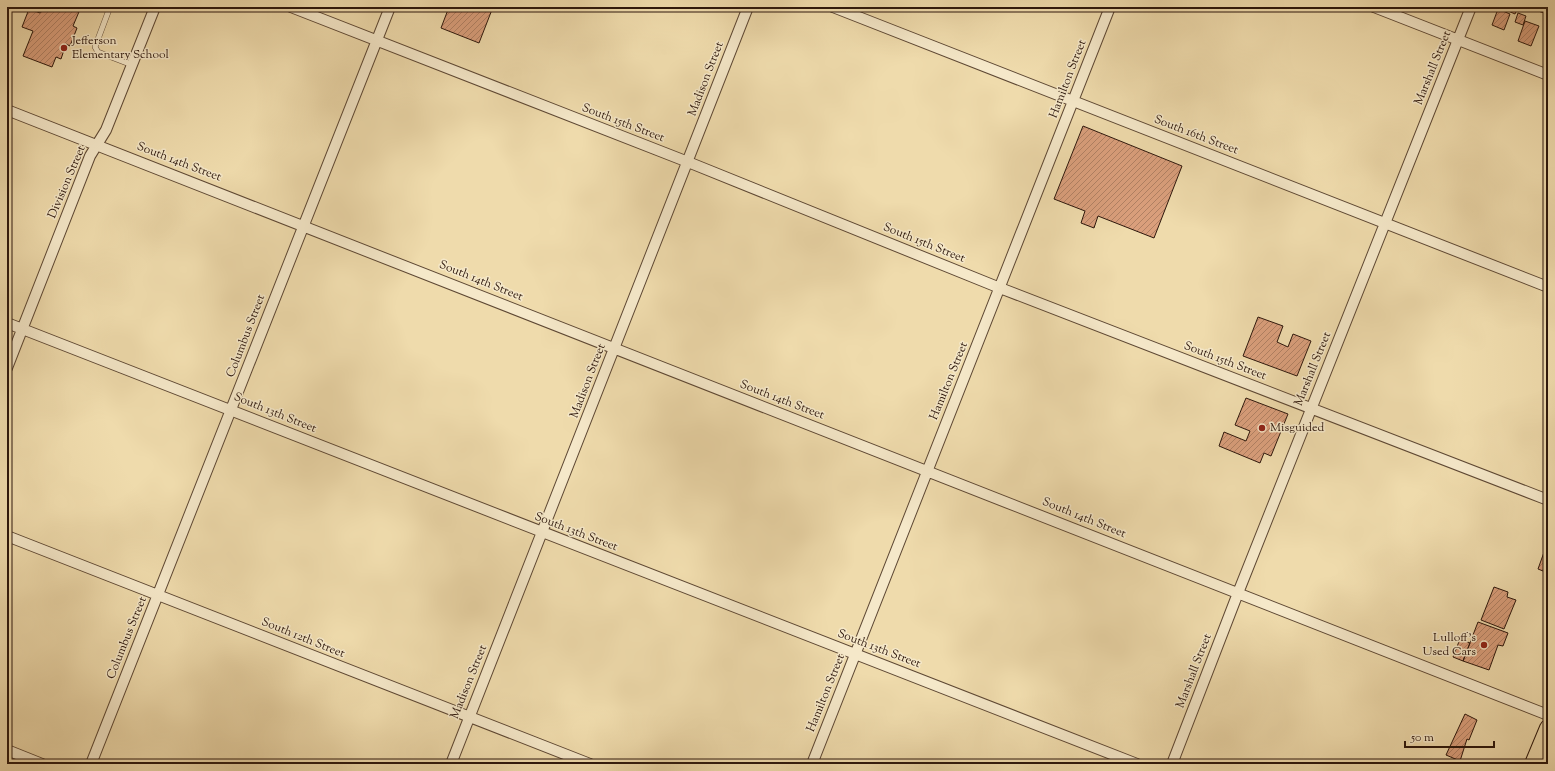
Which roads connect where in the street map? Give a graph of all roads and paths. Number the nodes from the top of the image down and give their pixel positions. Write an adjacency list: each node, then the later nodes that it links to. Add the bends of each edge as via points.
1 (110, 7): 12 (lane, via 95,47 98,52)
2 (155, 7): 12 (street, Division Street)
3 (291, 7): 11 (street, South 15th Street)
4 (390, 7): 11 (street, Columbus Street)
5 (748, 7): 17 (street, Madison Street)
6 (834, 7): 14 (street, South 16th Street)
7 (1110, 7): 14 (street, Hamilton Street)
8 (1374, 7): 10 (street)
9 (1471, 7): 10 (street, Marshall Street)
10 (1458, 40): 13 (street); 18 (street, Marshall Street)
11 (376, 41): 17 (street, South 15th Street); 19 (street, Columbus Street)
12 (132, 65): 16 (street, Division Street)
13 (1548, 75)
14 (1074, 101): 18 (street, South 16th Street); 21 (street, Hamilton Street)
15 (7, 110): 16 (street, South 14th Street)
16 (98, 144): 19 (street, South 14th Street); 23 (street, Division Street, via 90,156)
17 (688, 162): 21 (street, South 15th Street); 24 (street, Madison Street)
18 (1385, 223): 20 (street, South 16th Street); 26 (street, Marshall Street)
19 (303, 225): 24 (street, South 14th Street); 27 (street, Columbus Street)
20 (1548, 287)
21 (1000, 288): 26 (street, South 15th Street); 28 (street, Hamilton Street)
22 (7, 323): 23 (street, South 13th Street)
23 (23, 329): 25 (street, Division Street); 27 (street, South 13th Street)
24 (615, 348): 28 (street, South 14th Street); 30 (street, Madison Street)
25 (7, 368)
26 (1311, 408): 29 (street, South 15th Street); 32 (street, Marshall Street)
27 (231, 410): 30 (street, South 13th Street); 33 (street, Columbus Street)
28 (928, 470): 32 (street, South 14th Street); 34 (street, Hamilton Street)
29 (1548, 500)
30 (543, 533): 34 (street, South 13th Street); 36 (street, Madison Street)
31 (7, 536): 33 (street, South 12th Street)
32 (1238, 593): 35 (street, South 14th Street); 45 (street, Marshall Street)
33 (158, 595): 36 (street, South 12th Street); 40 (street, Columbus Street)
34 (856, 654): 43 (street, Hamilton Street); 44 (street, South 13th Street)
35 (1548, 715)
36 (470, 717): 41 (street, Madison Street); 42 (street, South 12th Street)
37 (1548, 728): 46 (main road)
38 (7, 750): 39 (street)
39 (42, 764)
40 (91, 764)
41 (451, 764)
42 (590, 764)
43 (812, 764)
44 (1137, 764)
45 (1172, 764)
46 (1534, 764)

